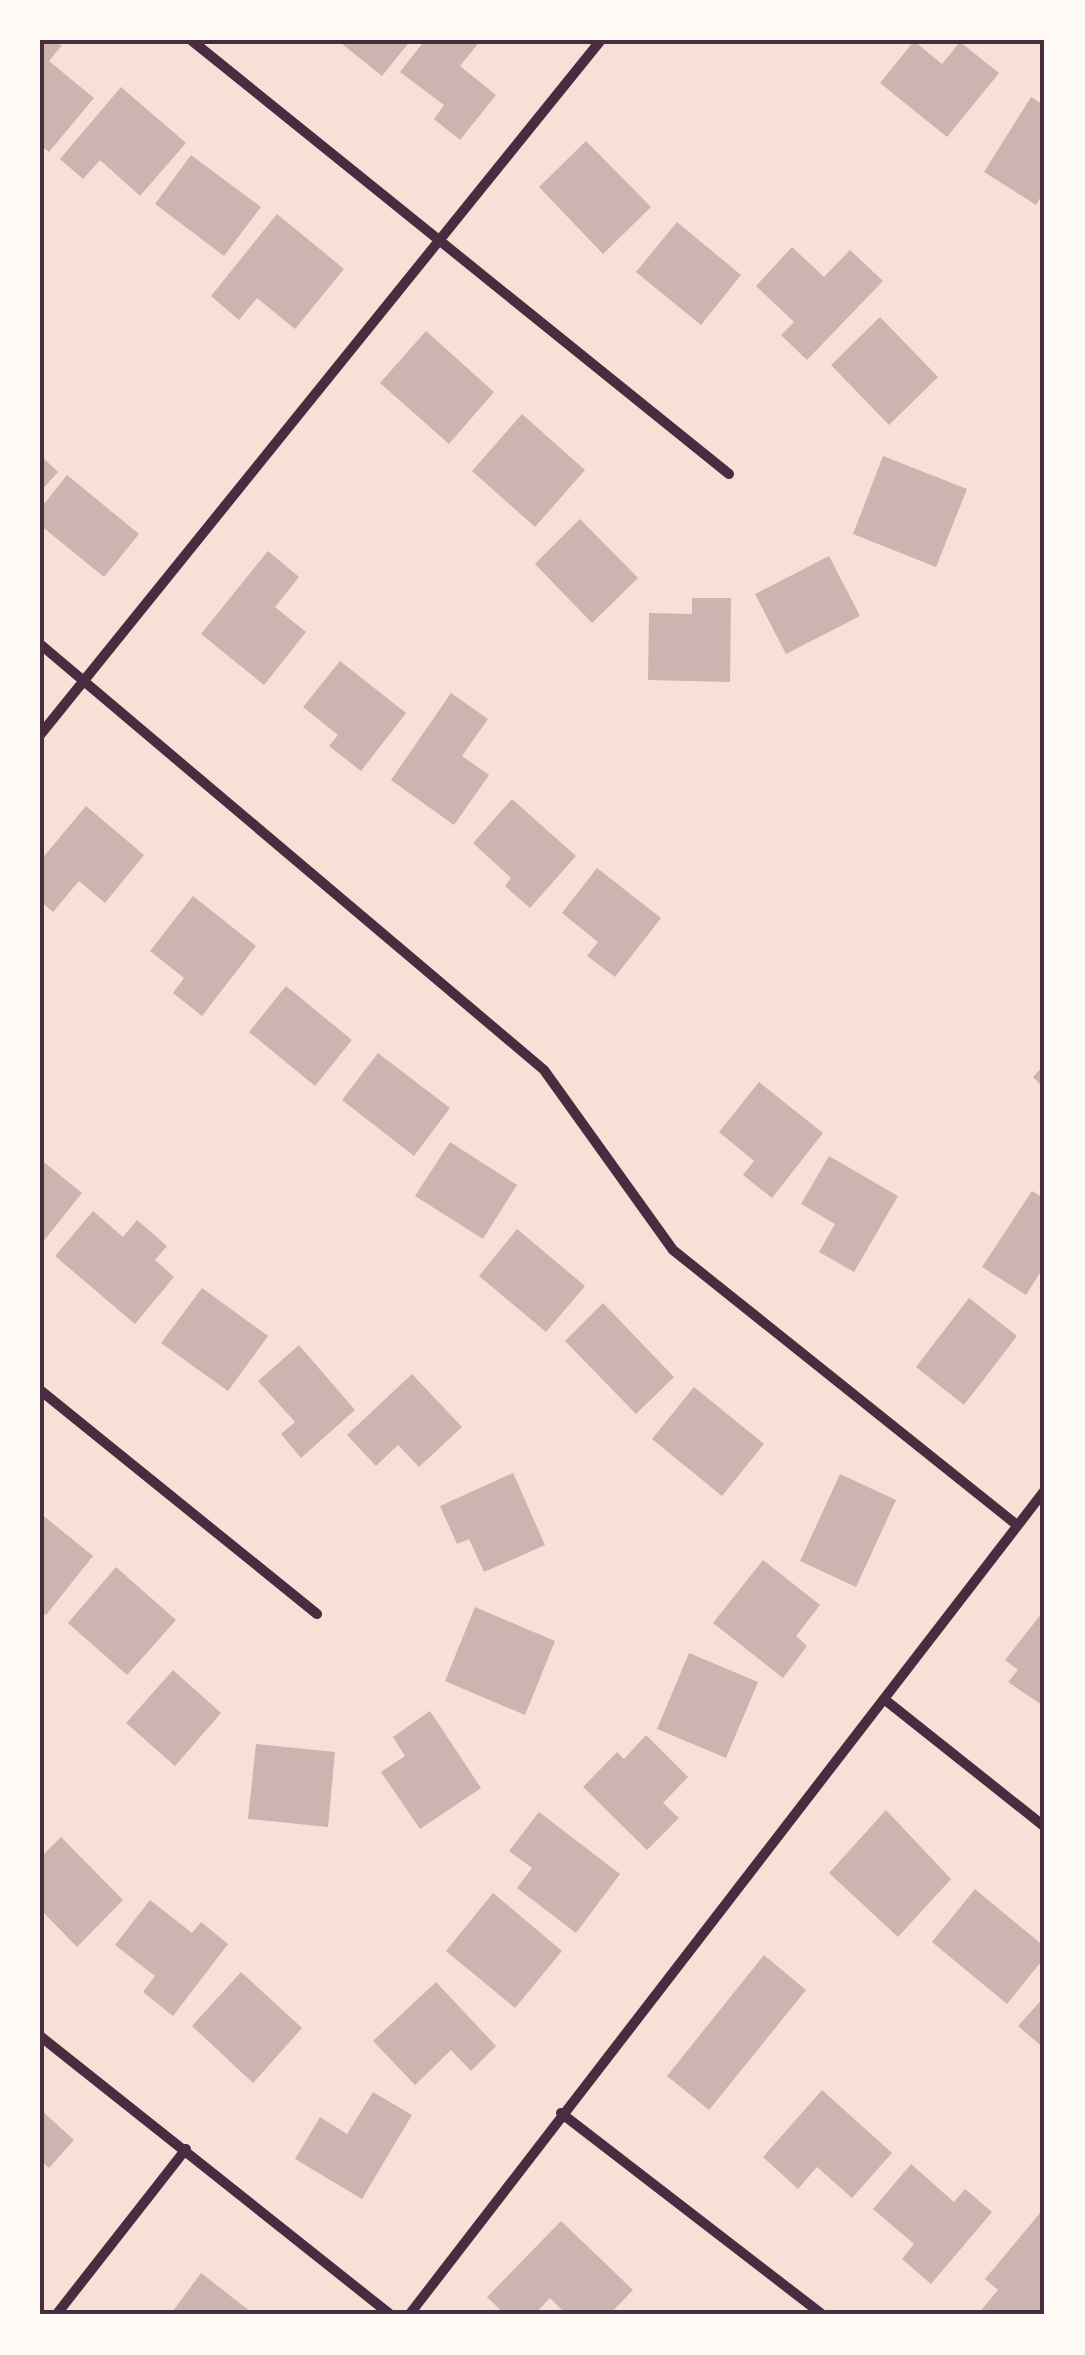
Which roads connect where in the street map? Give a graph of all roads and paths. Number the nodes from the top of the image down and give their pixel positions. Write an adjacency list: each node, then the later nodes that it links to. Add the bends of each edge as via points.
1 (191, 40): 3 (street)
2 (601, 40): 3 (street)
3 (440, 240): 4 (street); 6 (street)
4 (729, 474)
5 (40, 644): 6 (street)
6 (85, 680): 7 (street); 10 (street, via 544,1070 674,1250)
7 (40, 735)
8 (40, 1390): 11 (street)
9 (1045, 1490): 10 (street)
10 (1017, 1525): 12 (street)
11 (317, 1614)
12 (884, 1698): 13 (street); 15 (street)
13 (1045, 1827)
14 (40, 2036): 16 (street)
15 (561, 2112): 19 (street); 20 (street)
16 (186, 2149): 17 (street); 18 (street)
17 (56, 2315)
18 (391, 2315)
19 (410, 2315)
20 (822, 2315)

